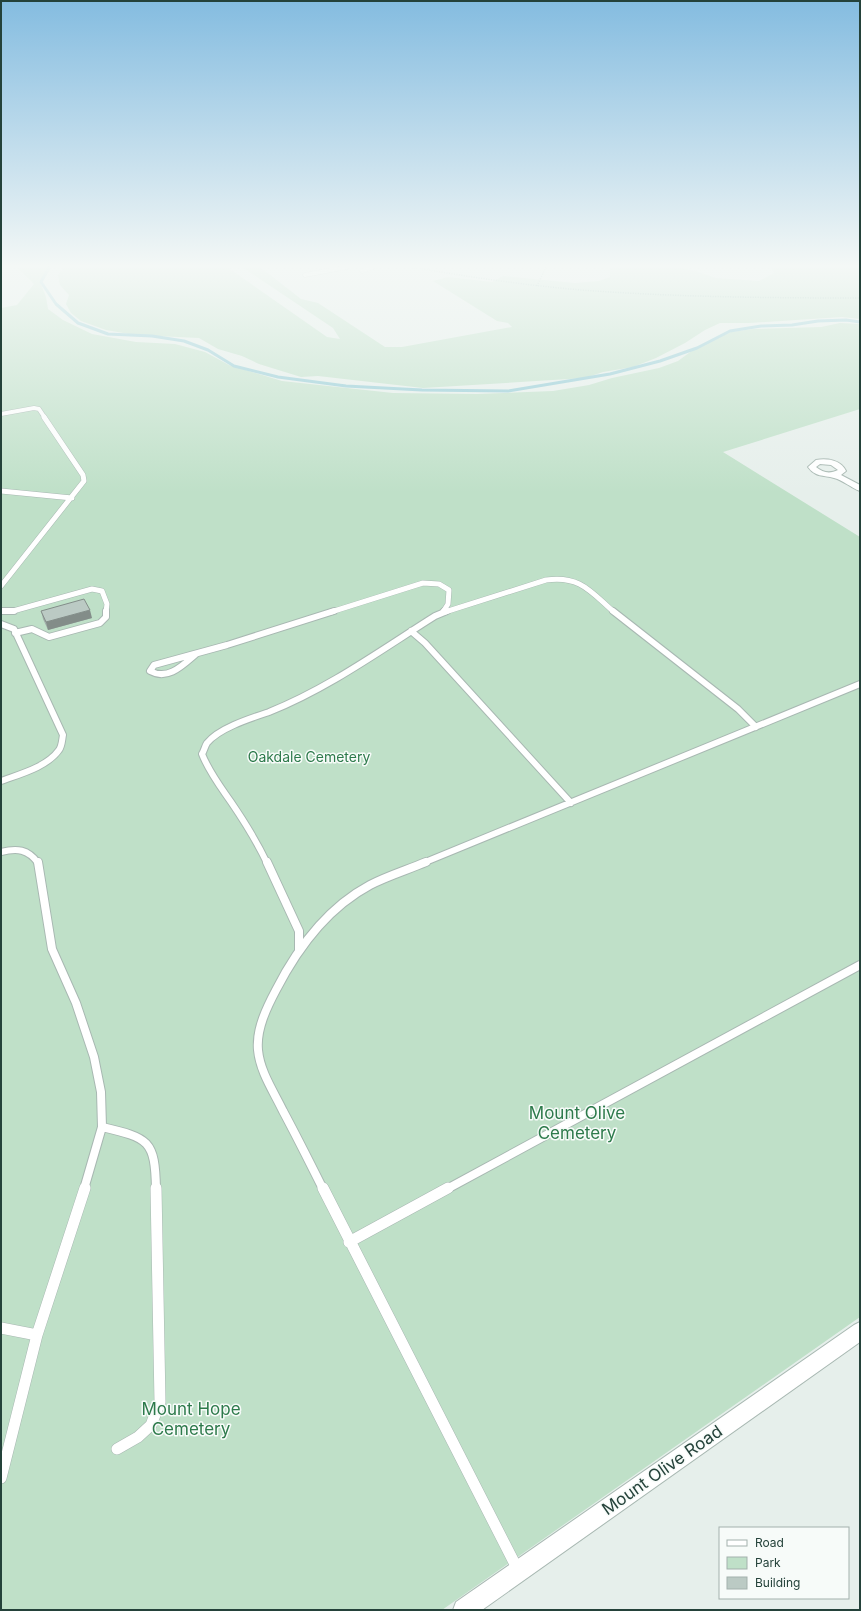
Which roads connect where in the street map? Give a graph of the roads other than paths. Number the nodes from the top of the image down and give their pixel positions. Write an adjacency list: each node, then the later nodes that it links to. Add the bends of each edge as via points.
1 (1, 414): 5 (lane, via 39,409 83,475 84,481)
2 (835, 475): 3 (street)
3 (860, 488)
4 (1, 491): 5 (lane)
5 (72, 498): 6 (lane)
6 (1, 586)
7 (1, 611): 11 (lane, via 13,611 92,589 102,591 107,604 106,617 100,623 49,637 31,629)
8 (442, 613): 10 (lane); 12 (lane, via 448,604 449,590 445,585 430,582); 14 (lane, via 546,580 574,580 738,709)
9 (1, 624): 11 (lane, via 14,629)
10 (411, 631): 16 (lane, via 425,643); 18 (lane, via 319,689 218,734 207,743 202,754 208,769 260,848 299,931)
11 (15, 632): 15 (lane, via 63,735 59,750 34,768)
12 (196, 654): 12 (lane, via 164,662 154,666 150,671 160,676 167,675)
13 (860, 684): 14 (lane)
14 (756, 727): 16 (lane)
15 (1, 781)
16 (571, 803): 18 (lane, via 370,885 340,904 326,917)
17 (1, 852): 20 (lane, via 12,849 24,850 39,864 52,949 76,1003 94,1057 101,1092)
18 (298, 952): 21 (lane, via 273,998 262,1026 258,1047 260,1060 265,1075)
19 (860, 965): 21 (lane)
20 (102, 1127): 24 (lane); 25 (lane, via 125,1132 140,1140 150,1148 155,1163 160,1402 151,1425 138,1437)
21 (349, 1242): 27 (lane)
22 (1, 1328): 24 (lane)
23 (860, 1331): 27 (street, Mount Olive Road)
24 (37, 1335): 26 (lane)
25 (117, 1449)
26 (1, 1478)
27 (519, 1571): 28 (street, Mount Olive Road)
28 (464, 1610)

